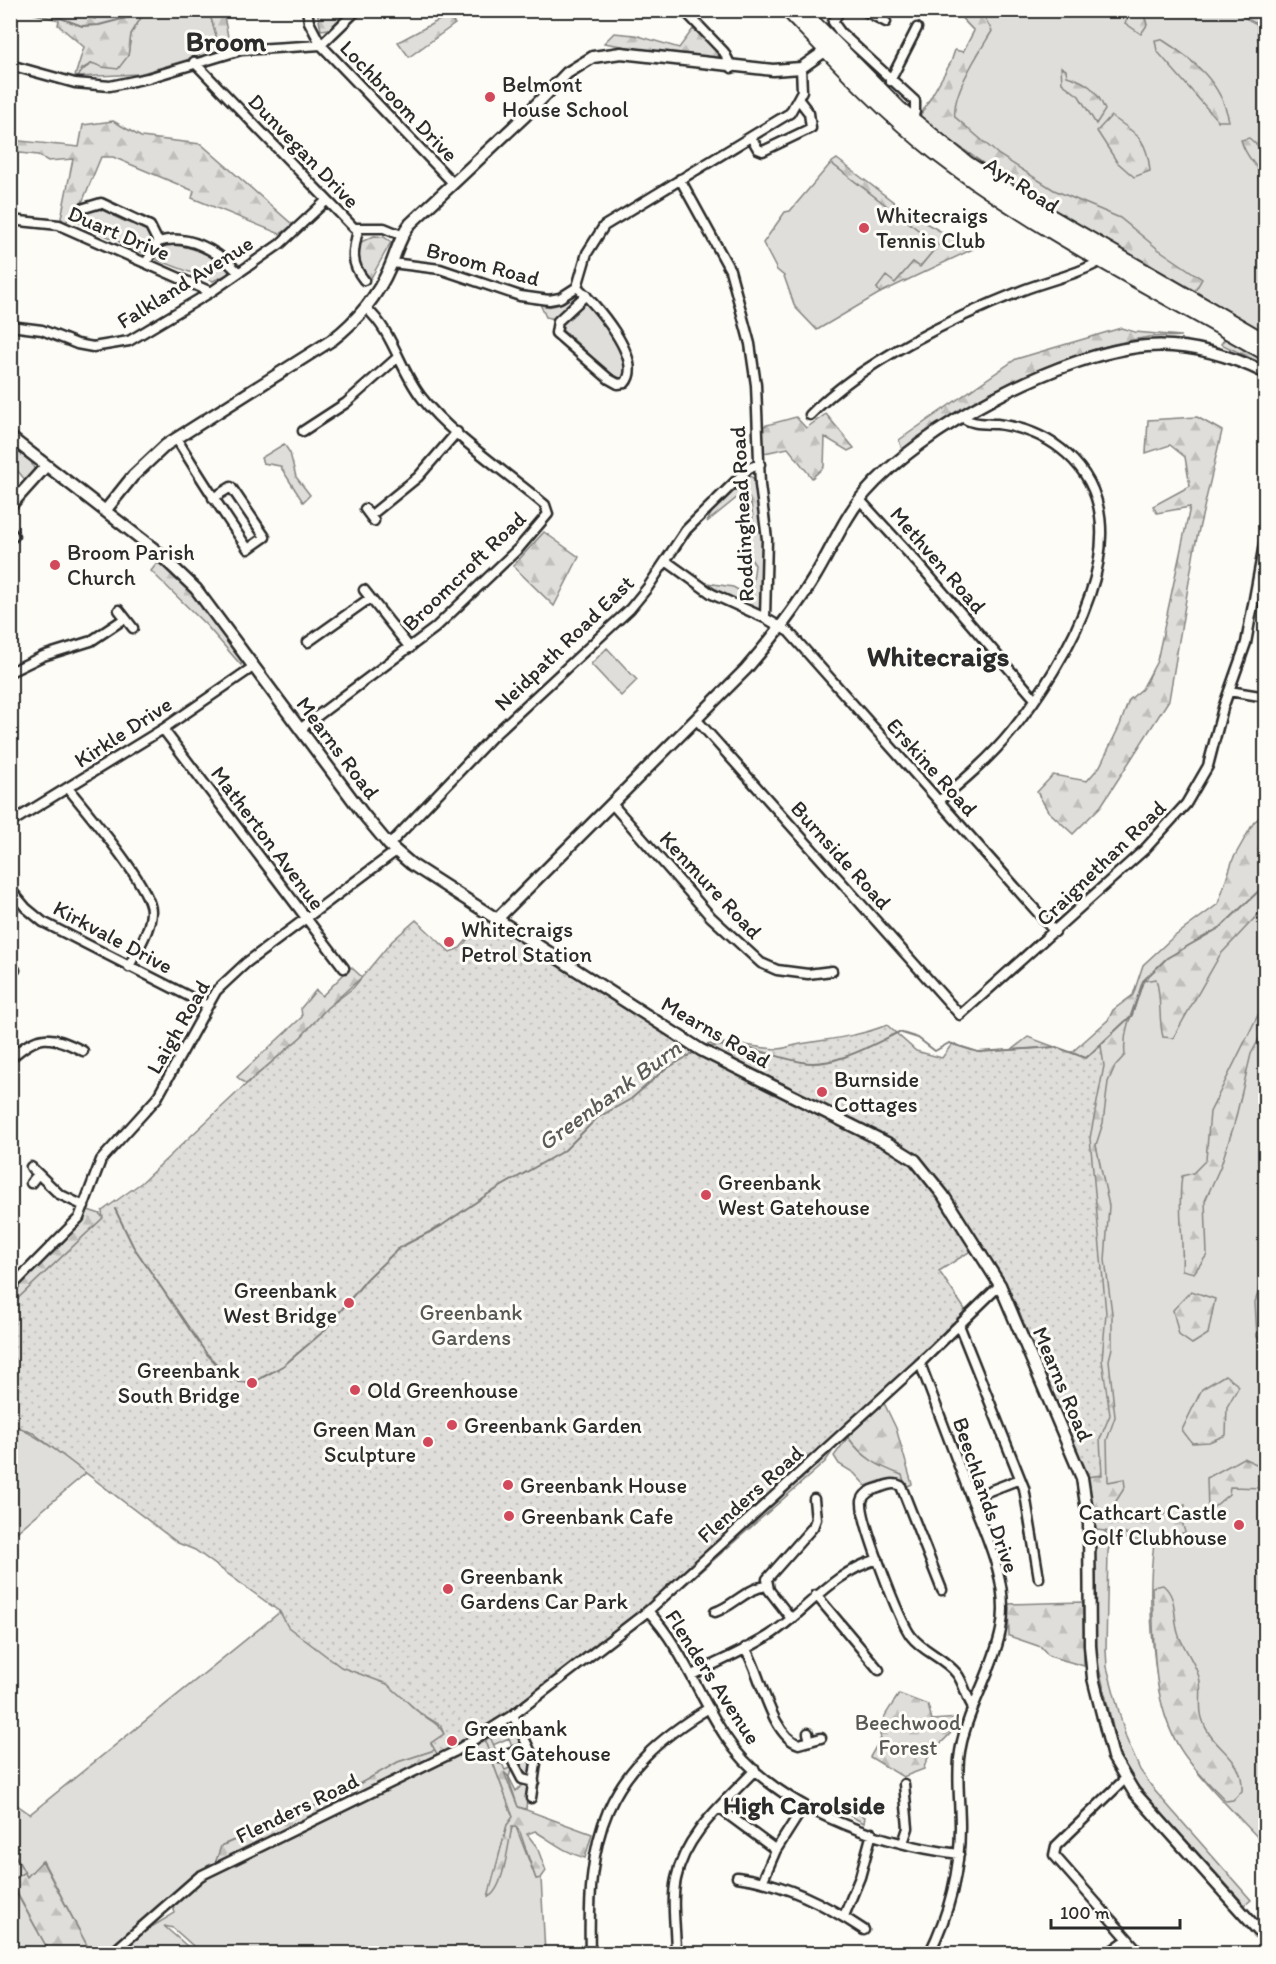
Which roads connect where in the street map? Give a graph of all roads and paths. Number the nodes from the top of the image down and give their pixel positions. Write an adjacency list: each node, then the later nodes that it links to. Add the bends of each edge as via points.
1 (307, 10): 10 (street, Lochbroom Drive)
2 (357, 10): 10 (street)
3 (684, 10): 14 (street, via 724,52)
4 (788, 10): 11 (main road, Ayr Road)
5 (801, 10): 11 (main road, Ayr Road)
6 (840, 10): 16 (street, via 833,22)
7 (863, 10): 8 (street)
8 (886, 22)
9 (917, 28): 16 (street)
10 (321, 45): 12 (street, via 241,50); 21 (street, Lochbroom Drive)
11 (830, 47): 15 (street); 18 (main road, Ayr Road)
12 (194, 62): 13 (street, via 111,86 75,83); 22 (street, Dunvegan Drive)
13 (10, 65)
14 (732, 68): 15 (street); 21 (street, via 628,54 593,57 567,73)
15 (801, 68): 17 (street)
16 (890, 81): 18 (street, via 915,101 915,112)
17 (799, 100): 19 (street, via 790,113); 19 (street, via 812,121 805,133 763,151)
18 (907, 122): 28 (main road, Ayr Road, via 998,190)
19 (751, 137): 20 (street)
20 (680, 179): 34 (street, via 604,226 587,253); 51 (street, Roddinghead Road, via 730,270 740,300 754,368)
21 (453, 183): 26 (street)
22 (327, 200): 25 (street, Dunvegan Drive); 31 (street, Falkland Avenue, via 280,244)
23 (81, 209): 27 (street, via 95,203 111,207 150,226)
24 (10, 220): 29 (street, Duart Drive, via 59,225)
25 (358, 231): 26 (street, Dunvegan Drive, via 378,227); 32 (street, via 353,258)
26 (401, 235): 30 (street)
27 (158, 242): 29 (street); 31 (street, via 181,238 215,252)
28 (1107, 255): 33 (main road, Ayr Road); 43 (street, via 1090,267 1003,298 899,350 839,390)
29 (146, 263): 35 (street, Duart Drive)
30 (392, 263): 34 (street, Broom Road, via 440,269 537,300 561,298); 37 (street, Broom Road)
31 (238, 272): 35 (street, Falkland Avenue)
32 (364, 280)
33 (1157, 284): 39 (main road, Ayr Road); 40 (main road, Ayr Road)
34 (577, 287): 36 (street)
35 (211, 292): 38 (street, Falkland Avenue, via 129,342 111,346 77,344 42,330)
36 (586, 295): 36 (street, via 621,342 628,370 625,383 609,379 556,333 558,321)
37 (366, 308): 41 (street, Broomcroft Road, via 382,324); 50 (street, Broom Road, via 332,340)
38 (10, 326)
39 (1266, 342)
40 (1266, 353)
41 (398, 357): 45 (street, via 367,386); 47 (street, Broomcroft Road, via 422,399)
42 (1266, 373): 44 (street, via 1204,351 1165,346 1132,348 1028,381)
43 (810, 415)
44 (962, 417): 54 (street, via 886,472); 74 (street, via 970,423 998,424 1036,433 1053,443 1081,470 1096,497 1101,543 1094,580 1064,651)
45 (315, 424): 46 (street); 48 (street)
46 (303, 431)
47 (457, 432): 57 (street, via 418,477); 69 (street, Broomcroft Road, via 545,505 548,514 487,580)
48 (320, 433)
49 (10, 437): 52 (street, Mearns Road)
50 (176, 438): 53 (street); 56 (street, Broom Road, via 140,469)
51 (760, 464): 59 (street, Neidpath Road East, via 749,468 686,530); 64 (street, Roddinghead Road, via 768,558)
52 (46, 466): 55 (street); 56 (street, Mearns Road)
53 (213, 498): 53 (street, via 248,549 265,537 231,487)
54 (860, 500): 67 (street, via 844,520 814,578); 74 (street, Methven Road)
55 (10, 506)
56 (105, 511): 70 (street, Mearns Road, via 182,574)
57 (370, 515)
58 (1266, 533): 60 (street, Craignethan Road)
59 (666, 561): 64 (street, via 712,594); 82 (street, Neidpath Road East, via 630,609 492,737)
60 (1261, 573): 72 (street, Craignethan Road, via 1246,643)
61 (364, 590): 62 (street, Broomcroft Road)
62 (370, 598): 68 (street, Broomcroft Road); 69 (street, Broomcroft Road)
63 (119, 610): 65 (street)
64 (765, 618): 67 (street, Roddinghead Road)
65 (124, 620): 66 (street); 71 (street, via 91,641 43,656)
66 (133, 628)
67 (781, 628): 75 (street); 79 (street, Erskine Road, via 789,632)
68 (308, 642)
69 (410, 648): 77 (street, Broomcroft Road)
70 (253, 666): 76 (street, Kirkle Drive); 77 (street, Mearns Road)
71 (10, 672)
72 (1229, 691): 73 (street); 86 (street, Craignethan Road, via 1208,766 1186,804 1160,836)
73 (1266, 697)
74 (1035, 699): 79 (street, via 994,751)
75 (696, 719): 80 (street); 91 (street, Burnside Road)
76 (163, 729): 78 (street, Kirkle Drive); 84 (street, Matherton Avenue)
77 (300, 729): 82 (street, Mearns Road)
78 (68, 788): 81 (street, Kirkle Drive); 87 (street, via 150,902 151,919)
79 (939, 801): 86 (street, Erskine Road)
80 (612, 804): 85 (street); 89 (street, Kenmure Road, via 711,916 761,963 800,973)
81 (10, 823)
82 (392, 848): 84 (street, Laigh Road); 85 (street, Mearns Road)
83 (10, 889): 87 (street, Kirkvale Drive, via 44,922)
84 (306, 918): 88 (street, Matherton Avenue); 90 (street, Laigh Road, via 230,976)
85 (497, 919): 98 (street, Mearns Road, via 708,1054 862,1129 915,1160)
86 (1055, 932): 91 (street, Craignethan Road)
87 (129, 967): 90 (street, Kirkvale Drive)
88 (344, 968)
89 (832, 971)
90 (206, 1005): 97 (street, Laigh Road, via 157,1098 100,1160)
91 (960, 1015)
92 (79, 1045): 93 (street, via 39,1038)
93 (10, 1059)
94 (31, 1167): 95 (street)
95 (38, 1174): 96 (street); 97 (street, via 59,1194)
96 (31, 1183)
97 (84, 1206): 99 (street, Laigh Road, via 73,1226)
98 (1000, 1285): 100 (street, Flenders Road); 124 (street, Mearns Road, via 1085,1491 1093,1678 1113,1757)
99 (11, 1286)
100 (959, 1325): 101 (street, Flenders Road); 102 (street)
101 (920, 1364): 103 (street, Beechlands Drive); 110 (street, Flenders Road)
102 (1020, 1479): 103 (street); 106 (street)
103 (970, 1498): 116 (street, Beechlands Drive, via 997,1567 1002,1628 995,1656)
104 (817, 1503): 107 (street, via 813,1527 770,1573)
105 (878, 1559): 108 (street, via 862,1508 863,1498 872,1490 896,1484 904,1490 933,1578); 109 (street, via 843,1574); 116 (street, via 910,1635 957,1674)
106 (1039, 1578)
107 (767, 1586): 111 (street, via 752,1589 728,1612); 112 (street)
108 (942, 1590)
109 (816, 1595): 112 (street); 114 (street)
110 (648, 1611): 115 (street, Flenders Avenue); 118 (street, Flenders Road)
111 (715, 1611)
112 (790, 1617): 113 (street, via 771,1634)
113 (745, 1648): 115 (street); 119 (street, via 767,1705 794,1743 809,1737)
114 (873, 1667)
115 (692, 1675): 117 (street, Flenders Avenue)
116 (973, 1707): 133 (street, Beechlands Drive, via 966,1721 959,1761)
117 (709, 1708): 123 (street, Flenders Avenue, via 726,1738); 141 (street, via 652,1749 612,1801 599,1831 589,1886)
118 (513, 1715): 125 (street, via 535,1757); 140 (street, Flenders Road, via 462,1748 200,1876)
119 (820, 1738)
120 (518, 1750): 121 (street)
121 (509, 1754): 122 (street); 125 (street, via 522,1779)
122 (500, 1758)
123 (755, 1770): 128 (street, Flenders Avenue); 129 (street)
124 (1124, 1780): 138 (street, via 1053,1851 1055,1859); 139 (street, Mearns Road)
125 (534, 1782): 127 (street)
126 (902, 1789): 131 (street, via 908,1828)
127 (531, 1798)
128 (804, 1806): 130 (street, Flenders Avenue); 132 (street)
129 (719, 1808): 132 (street); 142 (street, via 686,1850 676,1877)
130 (872, 1833): 131 (street, Flenders Avenue); 136 (street)
131 (903, 1842): 133 (street, Flenders Avenue)
132 (776, 1850): 135 (street)
133 (959, 1854): 143 (street, Beechlands Drive, via 950,1901)
134 (737, 1877): 135 (street)
135 (764, 1880): 136 (street, via 798,1892)
136 (844, 1916): 137 (street)
137 (864, 1930)
138 (1128, 1939): 144 (street); 145 (street)
139 (1266, 1939)
140 (111, 1953)
141 (590, 1953)
142 (676, 1953)
143 (929, 1953)
144 (1107, 1953)
145 (1141, 1953)

